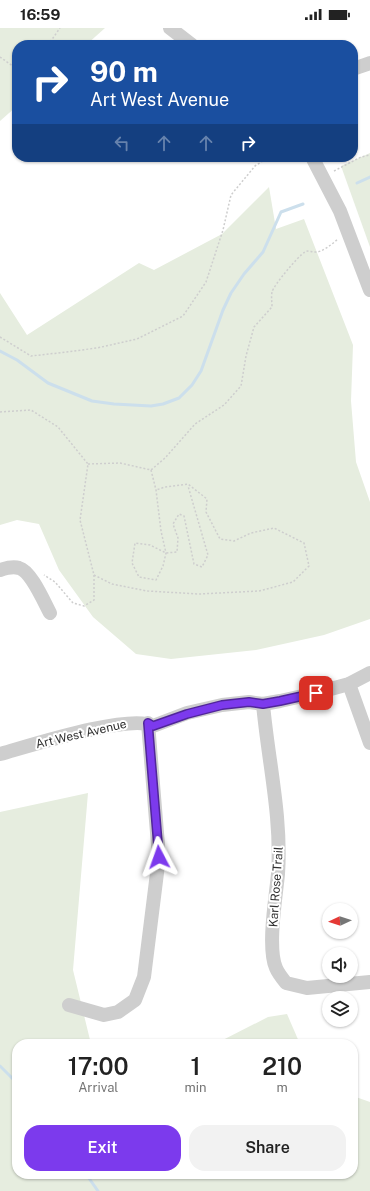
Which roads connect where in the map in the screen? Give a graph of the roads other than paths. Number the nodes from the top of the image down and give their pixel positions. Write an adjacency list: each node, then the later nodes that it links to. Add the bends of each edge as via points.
1 (170, 28): 2 (street)
2 (186, 40)
3 (370, 63): 4 (street)
4 (358, 67)
5 (315, 162): 6 (street, via 340,211)
6 (370, 290)
7 (0, 570): 8 (street, via 8,567 19,568 30,577)
8 (50, 614)
9 (370, 673): 10 (street, Art West Avenue)
10 (349, 684): 11 (street, Art West Avenue); 13 (street)
11 (263, 704): 12 (street, Art West Avenue, via 249,702 222,705 153,726); 15 (street, Karl Rose Trail, via 279,840 272,950 275,966 286,983 307,988)
12 (148, 723): 14 (street, Art West Avenue, via 100,728); 16 (street, via 159,857 144,977 135,1000 118,1012 104,1015)
13 (370, 743)
14 (0, 754)
15 (370, 982)
16 (69, 1005)

